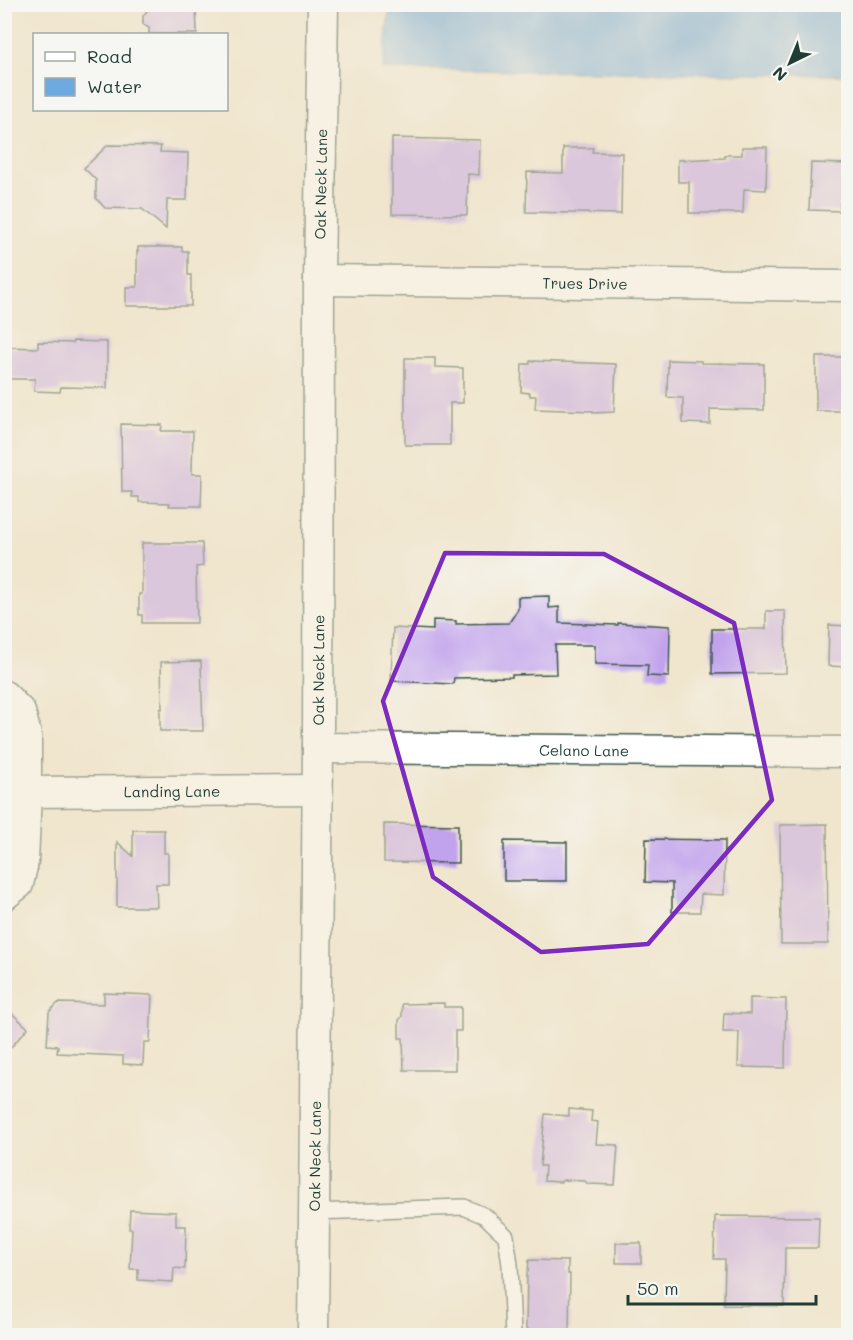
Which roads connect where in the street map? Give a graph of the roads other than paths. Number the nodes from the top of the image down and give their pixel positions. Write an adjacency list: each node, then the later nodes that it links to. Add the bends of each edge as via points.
1 (323, 4): 2 (street, Oak Neck Lane)
2 (319, 280): 3 (street, Trues Drive); 5 (street, Oak Neck Lane)
3 (849, 286)
4 (4, 696): 8 (street, via 20,712 26,735)
5 (318, 748): 6 (street, Celano Lane); 7 (street, Oak Neck Lane)
6 (849, 752)
7 (316, 790): 8 (street, Landing Lane); 10 (street, Oak Neck Lane)
8 (26, 792): 9 (street, via 23,862 18,884)
9 (4, 895)
10 (314, 1212): 11 (street, Oak Neck Lane); 12 (lane, via 464,1207 485,1216 506,1236)
11 (313, 1335)
12 (513, 1335)

